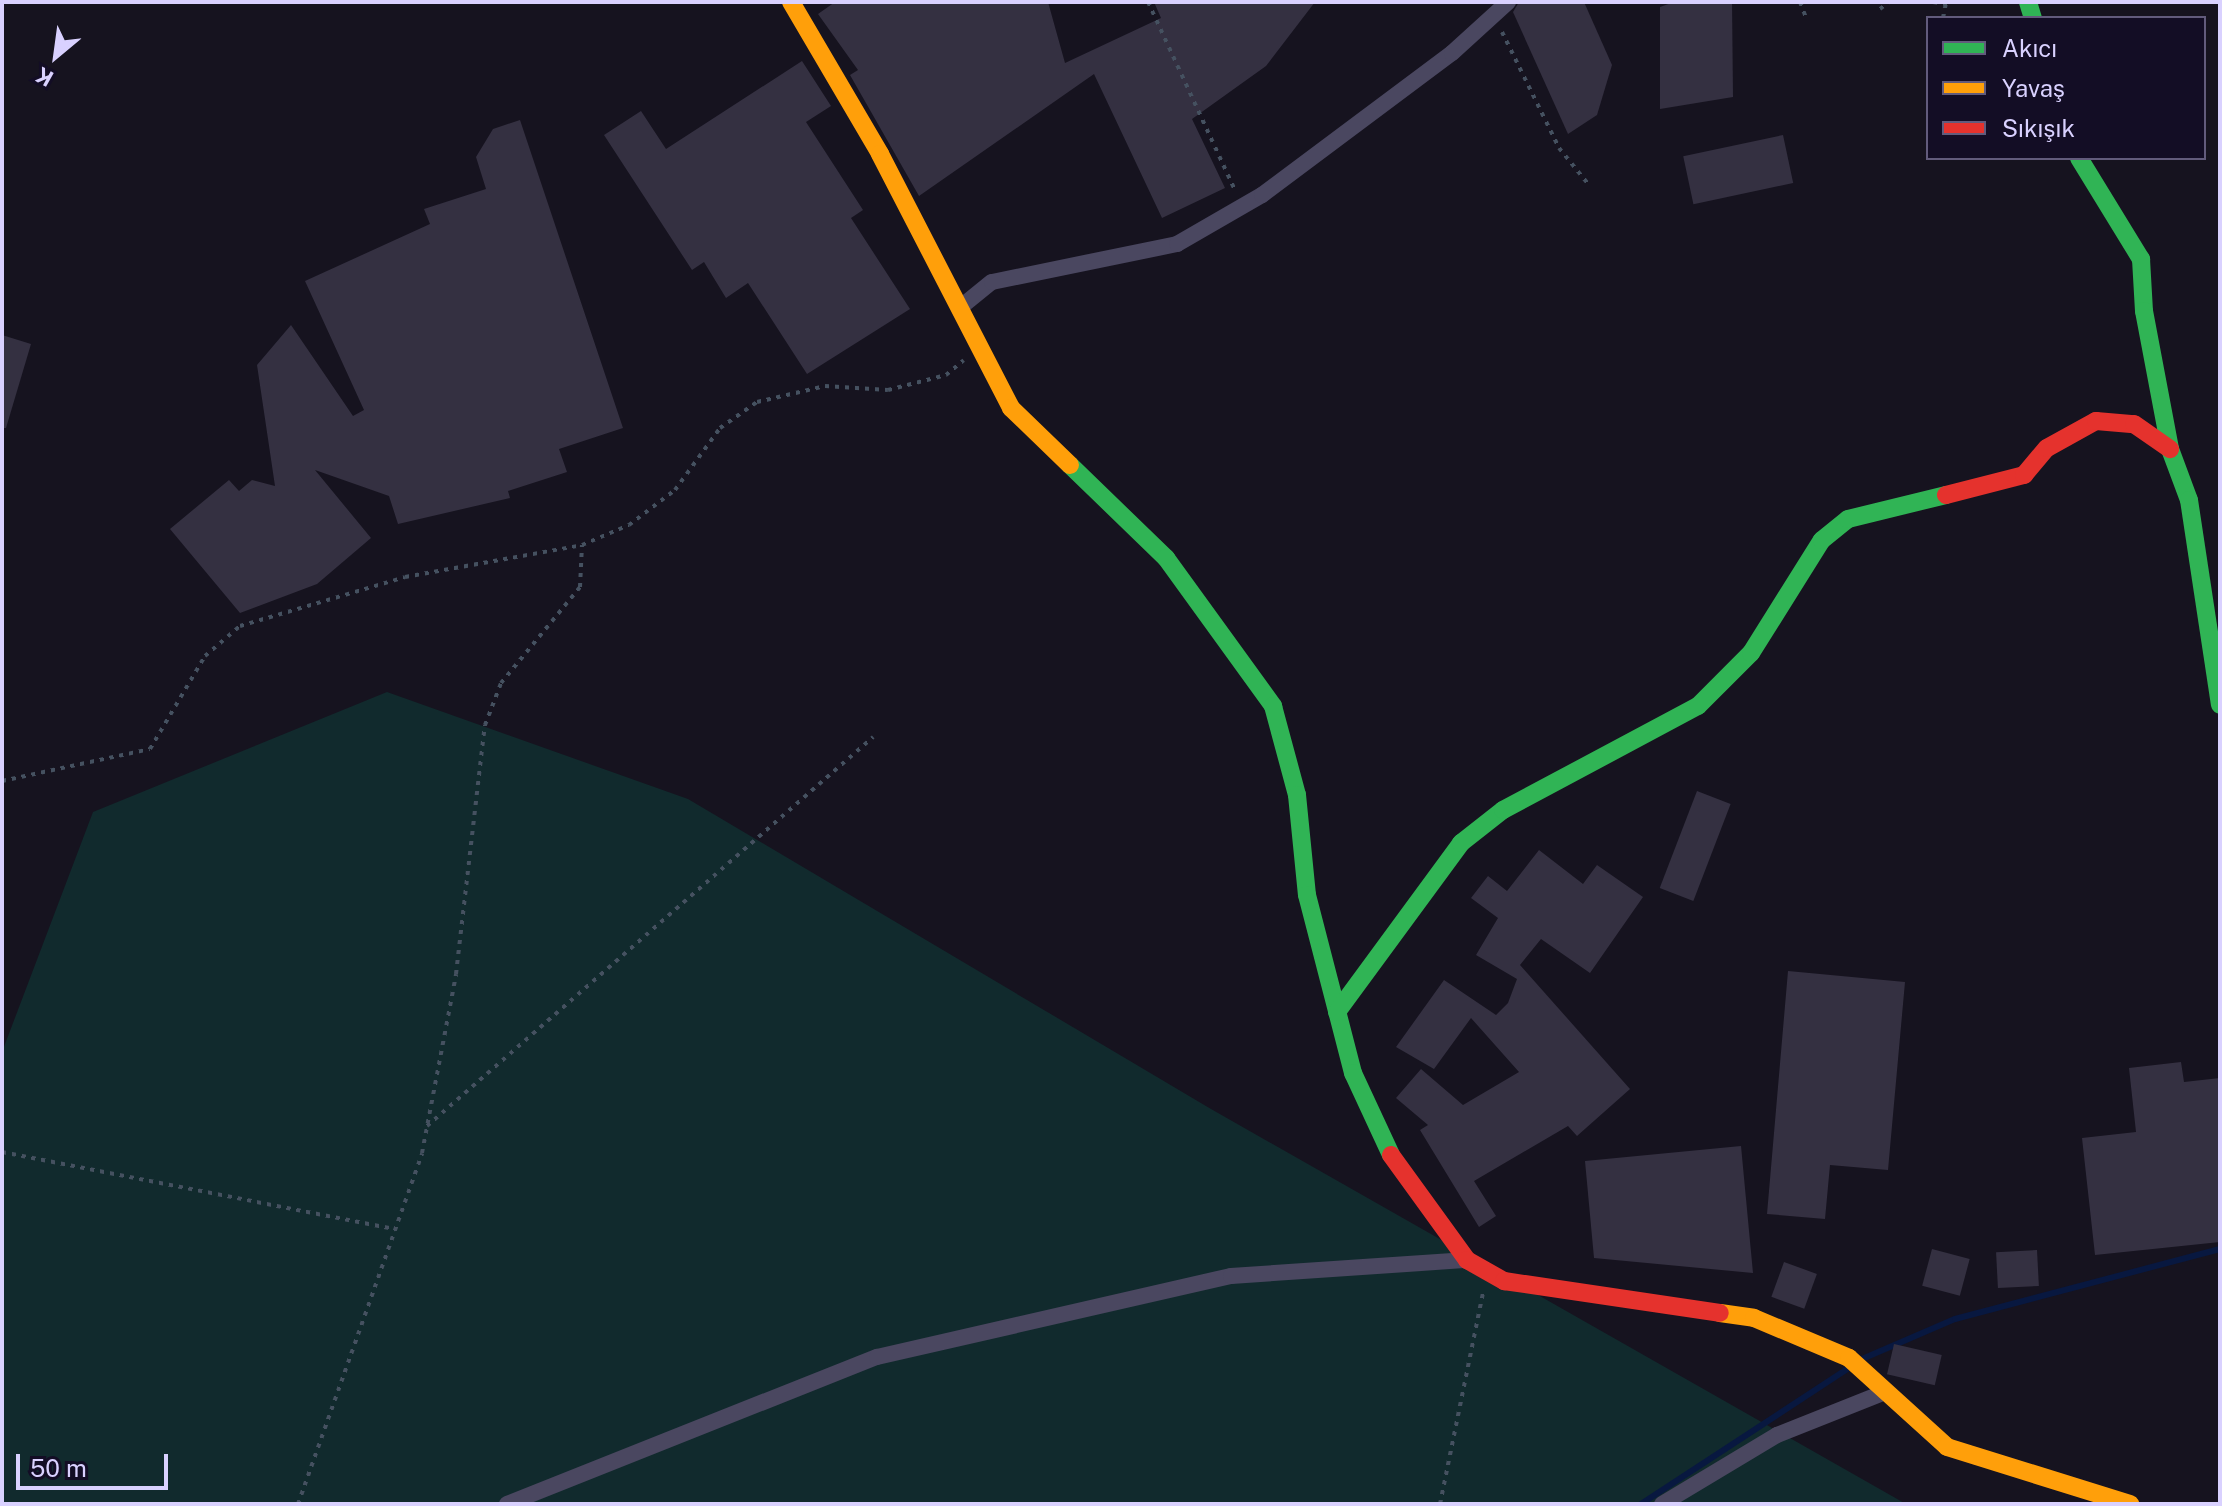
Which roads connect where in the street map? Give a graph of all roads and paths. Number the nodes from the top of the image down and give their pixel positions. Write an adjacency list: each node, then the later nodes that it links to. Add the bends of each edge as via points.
1 (791, 2): 14 (street)
2 (1148, 2): 13 (path)
3 (1508, 2): 9 (street)
4 (1800, 2): 10 (path)
5 (1889, 2): 8 (path)
6 (1933, 2): 7 (path)
7 (1946, 3)
8 (1880, 9)
9 (1493, 15): 12 (path, via 1559,148); 13 (street)
10 (1806, 18)
11 (2080, 160): 16 (street, via 2141,259)
12 (1589, 185)
13 (1242, 206): 14 (street, via 1177,244 992,282)
14 (962, 306): 15 (street)
15 (975, 351): 17 (path, via 946,375 888,390 825,386 757,402 720,428 675,490 629,525); 21 (street, via 1011,408 1166,558 1273,706 1287,742 1307,895)
16 (2170, 449): 18 (street, via 2189,500); 21 (street, via 2134,424 2096,421 2047,448 2024,475 1848,519 1822,540 1751,653 1698,706 1503,810 1461,843)
17 (582, 545): 20 (path, via 405,577 240,626 205,656 150,749); 22 (path, via 580,587 501,683 485,725 456,974)
18 (2220, 705)
19 (873, 737): 22 (path)
20 (2, 781)
21 (1337, 1012): 25 (street, via 1368,1115)
22 (425, 1128): 24 (path)
23 (2, 1152): 24 (path)
24 (396, 1229): 28 (path)
25 (1467, 1260): 26 (street); 29 (street, via 1231,1276 877,1357)
26 (1487, 1271): 27 (street, via 1554,1290 1754,1318 1849,1358); 30 (path)
27 (1880, 1394): 31 (street, via 1777,1435); 32 (street, via 1947,1447)
28 (298, 1504)
29 (507, 1504)
30 (1440, 1504)
31 (1662, 1504)
32 (2130, 1504)

